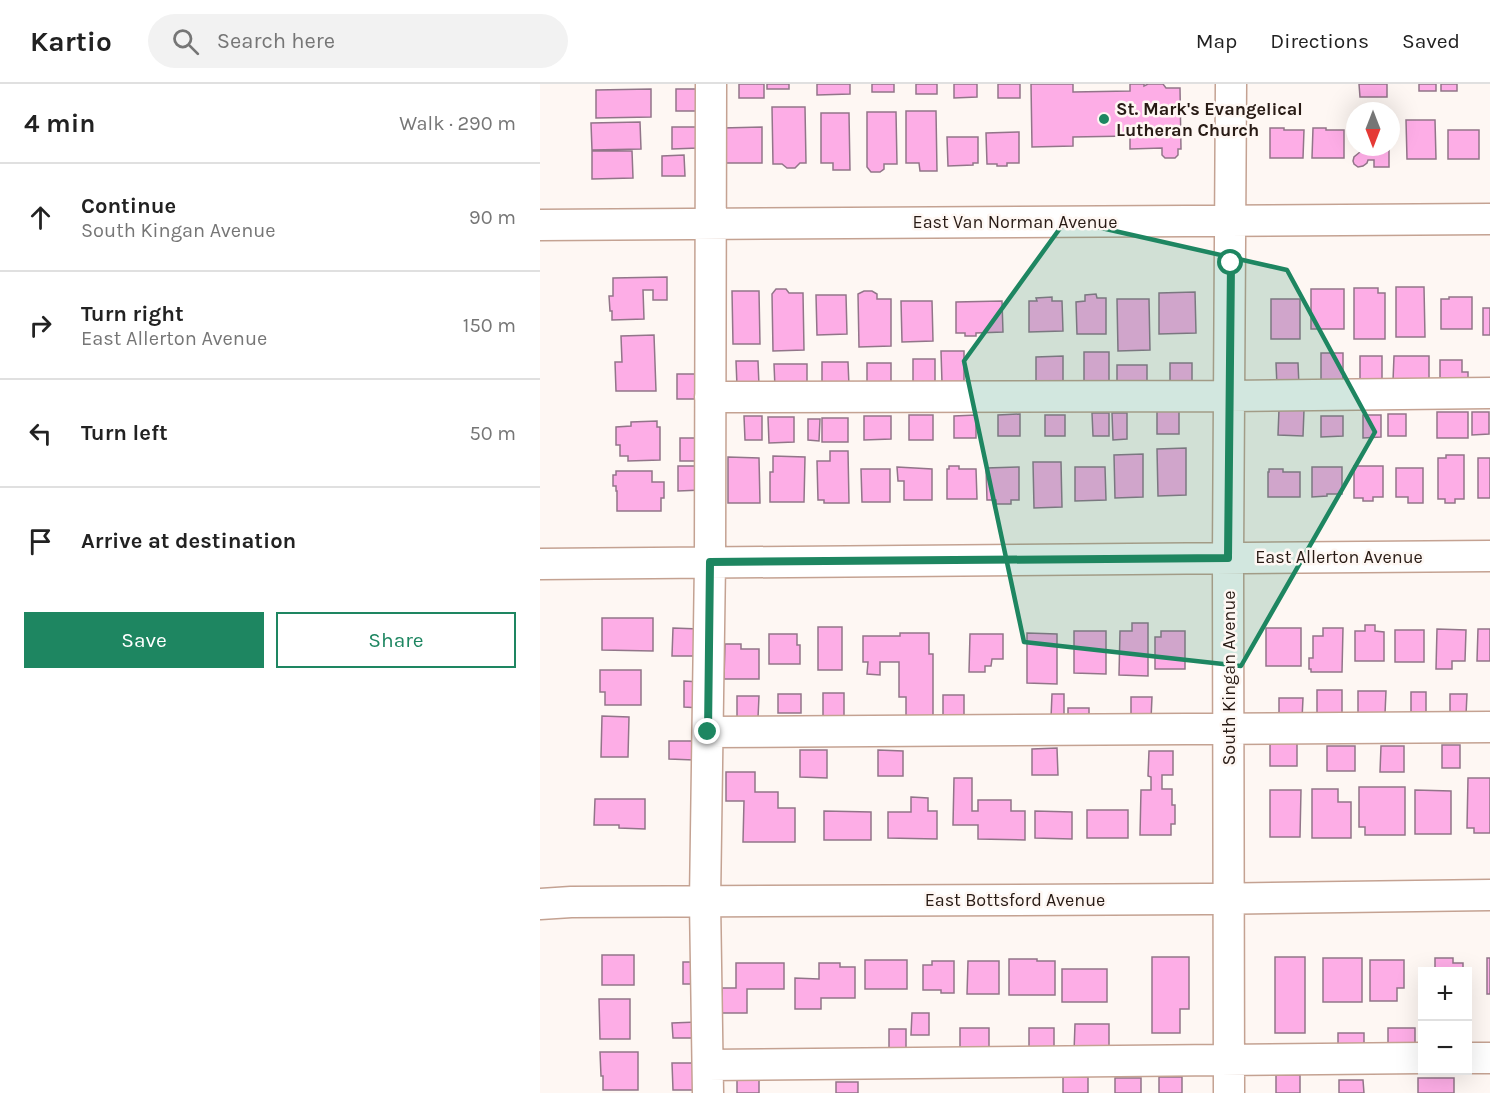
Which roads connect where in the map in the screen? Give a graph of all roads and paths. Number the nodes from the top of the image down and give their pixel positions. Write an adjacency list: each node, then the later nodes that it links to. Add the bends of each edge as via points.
1 (711, 84): 5 (street)
2 (1232, 84): 4 (street, South Kingan Avenue)
3 (1490, 219): 4 (street, East Van Norman Avenue)
4 (1232, 220): 5 (street, East Van Norman Avenue); 8 (street, South Kingan Avenue)
5 (710, 224): 6 (street, East Van Norman Avenue); 9 (street)
6 (540, 225)
7 (1490, 393): 8 (street)
8 (1230, 396): 9 (street); 11 (street, South Kingan Avenue)
9 (710, 397): 12 (street)
10 (1490, 556): 11 (street, East Allerton Avenue)
11 (1228, 558): 12 (street, East Allerton Avenue); 15 (street, South Kingan Avenue)
12 (710, 562): 13 (street, East Allerton Avenue); 16 (street)
13 (540, 564)
14 (1490, 727): 15 (street)
15 (1228, 729): 16 (street); 18 (street, South Kingan Avenue)
16 (708, 732): 19 (street)
17 (1490, 895): 18 (street, East Bottsford Avenue)
18 (1230, 898): 19 (street, East Bottsford Avenue); 24 (street, South Kingan Avenue)
19 (705, 901): 20 (street, East Bottsford Avenue); 25 (street)
20 (540, 904)
21 (1472, 1058): 22 (street)
22 (1490, 1058)
23 (1418, 1059): 24 (street)
24 (1229, 1060): 25 (street); 26 (street, South Kingan Avenue)
25 (708, 1079)
26 (1230, 1093)

